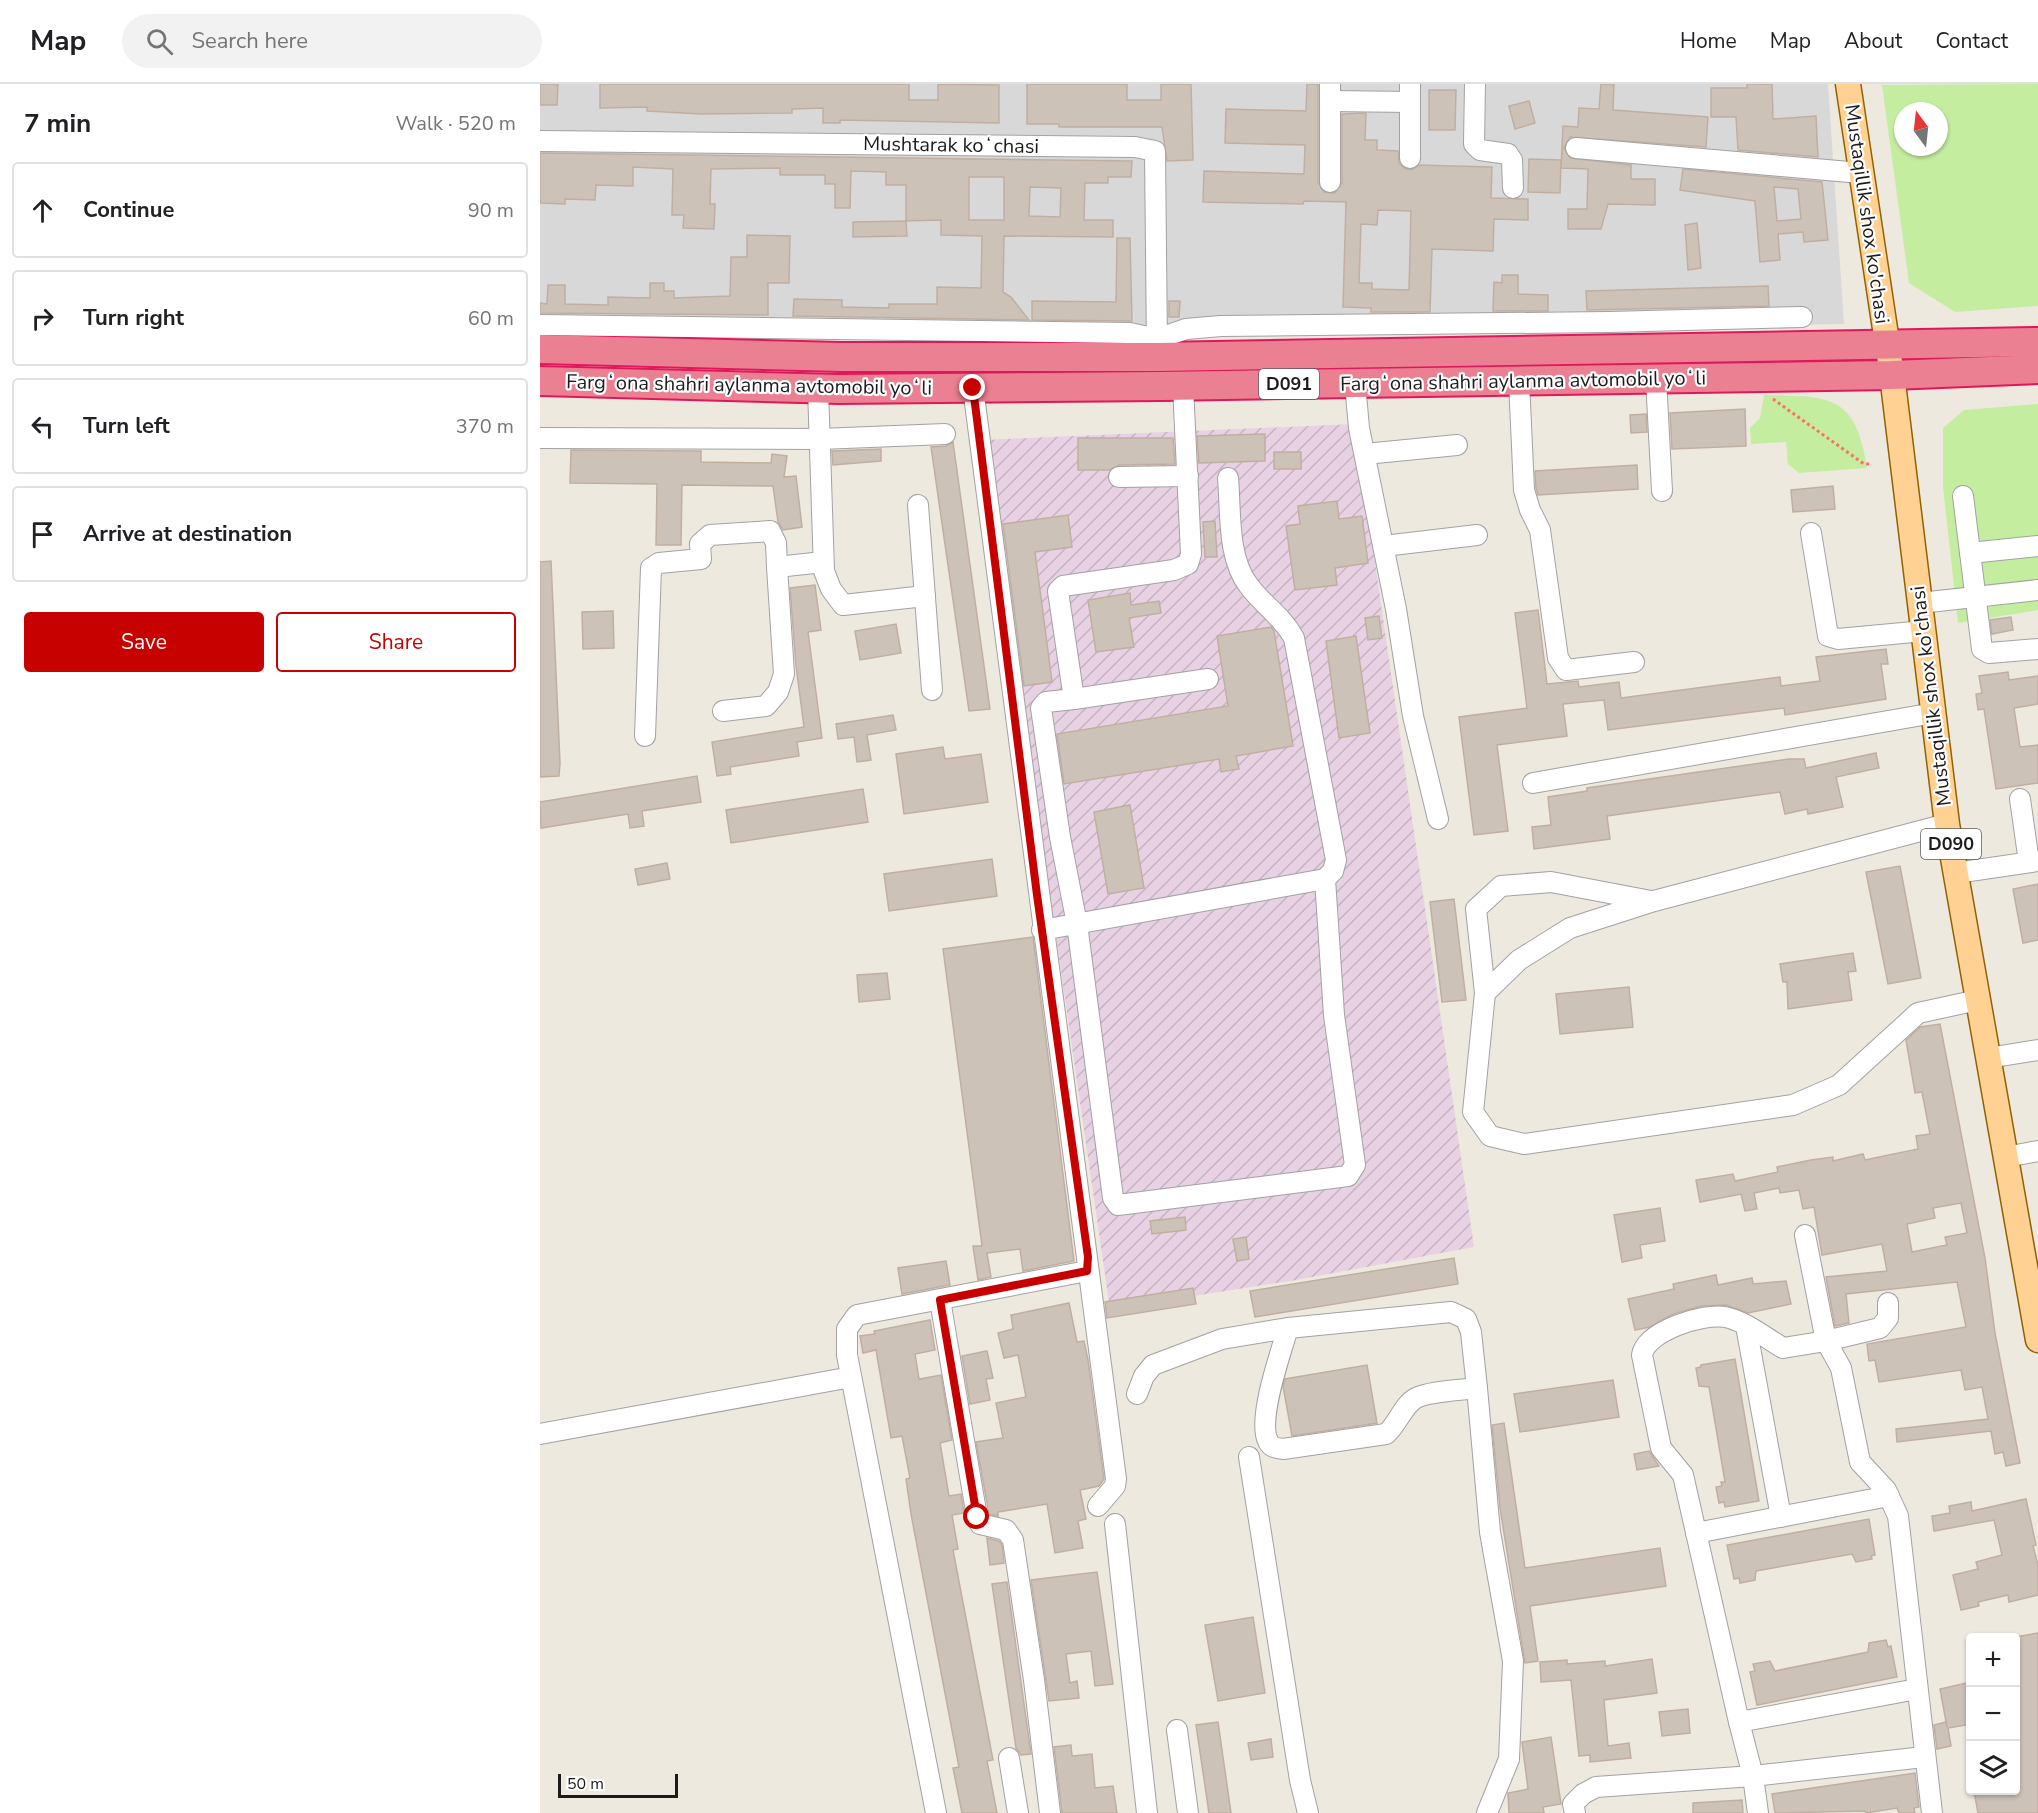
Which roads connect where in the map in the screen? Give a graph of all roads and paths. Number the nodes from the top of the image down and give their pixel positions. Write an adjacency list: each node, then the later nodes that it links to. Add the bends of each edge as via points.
1 (1475, 84): 10 (street, via 1474,144 1480,150 1508,154 1512,160)
2 (1848, 84): 8 (main road, Mustaqillik shox ko'chasi)
3 (1330, 93): 4 (street); 9 (street)
4 (1410, 93): 7 (street)
5 (540, 141): 17 (street, Mushtarak koʻchasi, via 1135,147 1155,151)
6 (1576, 148): 8 (street)
7 (1410, 158)
8 (1861, 173): 16 (main road, Mustaqillik shox ko'chasi)
9 (1330, 182)
10 (1513, 188)
11 (1802, 317): 12 (street)
12 (1742, 318): 13 (street); 18 (street)
13 (1371, 323): 17 (street, via 1186,329); 20 (street)
14 (540, 325): 17 (street, via 1130,333)
15 (2038, 342): 16 (highway, Fargʻona shahri aylanma avtomobil yoʻli / D091)
16 (1887, 345): 18 (highway, Fargʻona shahri aylanma avtomobil yoʻli / D091); 22 (main road, Mustaqillik shox ko'chasi / D090)
17 (1157, 348): 19 (highway, Fargʻona shahri aylanma avtomobil yoʻli / D091, via 841,357); 20 (highway, Fargʻona shahri aylanma avtomobil yoʻli / D091)
18 (1743, 348): 20 (highway, Fargʻona shahri aylanma avtomobil yoʻli / D091)
19 (540, 349)
20 (1372, 354)
21 (2038, 369): 22 (highway, Fargʻona shahri aylanma avtomobil yoʻli / D091)
22 (1892, 375): 23 (highway, Fargʻona shahri aylanma avtomobil yoʻli / D091); 53 (main road, Mustaqillik shox ko'chasi / D090)
23 (1656, 379): 25 (highway, Fargʻona shahri aylanma avtomobil yoʻli / D091); 40 (street)
24 (540, 381): 28 (highway, Fargʻona shahri aylanma avtomobil yoʻli / D091)
25 (1519, 381): 26 (highway, Fargʻona shahri aylanma avtomobil yoʻli / D091); 56 (street, via 1524,490 1540,530 1558,658 1566,670)
26 (1355, 383): 27 (highway, Fargʻona shahri aylanma avtomobil yoʻli / D091); 35 (street)
27 (1184, 386): 29 (highway, Fargʻona shahri aylanma avtomobil yoʻli / D091); 37 (street)
28 (818, 388): 29 (highway, Fargʻona shahri aylanma avtomobil yoʻli / D091); 33 (street)
29 (973, 388): 72 (street)
30 (1767, 395): 36 (path, via 1864,464)
31 (945, 434): 33 (street)
32 (540, 438): 33 (street)
33 (820, 439): 48 (street)
34 (1458, 445): 35 (street)
35 (1365, 454): 45 (street)
36 (1870, 464)
37 (1188, 476): 38 (street); 59 (street, via 1188,564 1174,570 1063,586 1058,591)
38 (1119, 477)
39 (1228, 478): 69 (street, via 1237,565 1248,585 1284,619 1294,638 1336,860)
40 (1662, 491)
41 (1963, 496): 47 (street)
42 (918, 505): 51 (street)
43 (1811, 533): 54 (street, via 1828,636 1838,639)
44 (1477, 535): 45 (street)
45 (1384, 546): 65 (street, via 1413,716)
46 (2038, 546): 47 (street)
47 (1970, 553): 52 (street)
48 (824, 562): 49 (street); 51 (street, via 831,590 843,605)
49 (777, 567): 60 (street, via 784,674 778,692 766,706); 62 (street, via 776,543 770,531 710,535 700,544 701,559 659,563 651,568)
50 (2038, 590): 52 (street)
51 (925, 596): 58 (street)
52 (1975, 597): 53 (street); 55 (street, via 1982,649 1989,653)
53 (1920, 603): 54 (main road, Mustaqillik shox ko'chasi / D090)
54 (1924, 631): 61 (main road, Mustaqillik shox ko'chasi / D090)
55 (2038, 649)
56 (1634, 662)
57 (1208, 679): 59 (street)
58 (932, 690)
59 (1074, 699): 71 (street, via 1046,702 1041,708)
60 (723, 711)
61 (1934, 713): 63 (street); 66 (main road, Mustaqillik shox ko'chasi / D090)
62 (645, 736)
63 (1533, 783)
64 (2020, 799): 67 (street)
65 (1438, 819)
66 (1947, 824): 68 (main road, Mustaqillik shox ko'chasi / D090); 70 (street)
67 (2034, 862): 68 (street)
68 (1956, 873): 74 (main road, Mustaqillik shox ko'chasi / D090)
69 (1325, 879): 71 (street); 71 (street, via 1334,1015 1355,1165 1348,1176 1118,1205 1113,1198)
70 (1654, 901): 73 (street, via 1570,928 1519,960); 73 (street, via 1551,882 1501,886 1476,909)
71 (1077, 924): 72 (street)
72 (1042, 930): 80 (street)
73 (1485, 993): 74 (street, via 1473,1112 1490,1136 1524,1144 1794,1106 1839,1085 1918,1013)
74 (1978, 1000): 76 (main road, Mustaqillik shox ko'chasi / D090)
75 (2038, 1050): 76 (street)
76 (1988, 1058): 78 (main road, Mustaqillik shox ko'chasi / D090)
77 (2038, 1151): 78 (street)
78 (2006, 1157): 85 (main road, Mustaqillik shox ko'chasi / D090)
79 (1805, 1235): 86 (street)
80 (1087, 1271): 81 (street); 93 (street, via 1116,1479)
81 (940, 1300): 87 (street, via 857,1315 848,1329); 105 (street, via 977,1517 980,1524 1006,1530 1013,1539)
82 (1888, 1302): 86 (street, via 1888,1318 1880,1328)
83 (1746, 1326): 86 (street, via 1783,1348); 94 (street); 96 (street, via 1726,1317 1699,1320 1651,1338 1643,1348 1660,1448 1683,1475)
84 (1288, 1328): 88 (street, via 1451,1312 1466,1319 1471,1332); 88 (street, via 1267,1407 1266,1432 1273,1448 1386,1434 1417,1398); 89 (street, via 1222,1339 1176,1354 1153,1365)
85 (2038, 1340)
86 (1826, 1341): 92 (street, via 1841,1368 1860,1462)
87 (851, 1377): 90 (street); 103 (street)
88 (1477, 1388): 109 (street, via 1490,1532 1513,1661 1509,1759)
89 (1137, 1394)
90 (540, 1434)
91 (1249, 1457): 108 (street)
92 (1889, 1496): 94 (street); 97 (street, via 1898,1516)
93 (1098, 1506)
94 (1781, 1517): 96 (street)
95 (1115, 1524): 106 (street)
96 (1696, 1533): 98 (street)
97 (1917, 1689): 98 (street); 100 (street)
98 (1738, 1722): 102 (street)
99 (1177, 1730): 107 (street)
100 (1924, 1757): 102 (street); 112 (street)
101 (1009, 1758): 104 (street)
102 (1753, 1776): 110 (street, via 1596,1787 1573,1804); 111 (street)
103 (936, 1813)
104 (1018, 1813)
105 (1050, 1813)
106 (1147, 1813)
107 (1188, 1813)
108 (1308, 1813)
109 (1487, 1813)
110 (1575, 1813)
111 (1758, 1813)
112 (1932, 1813)

